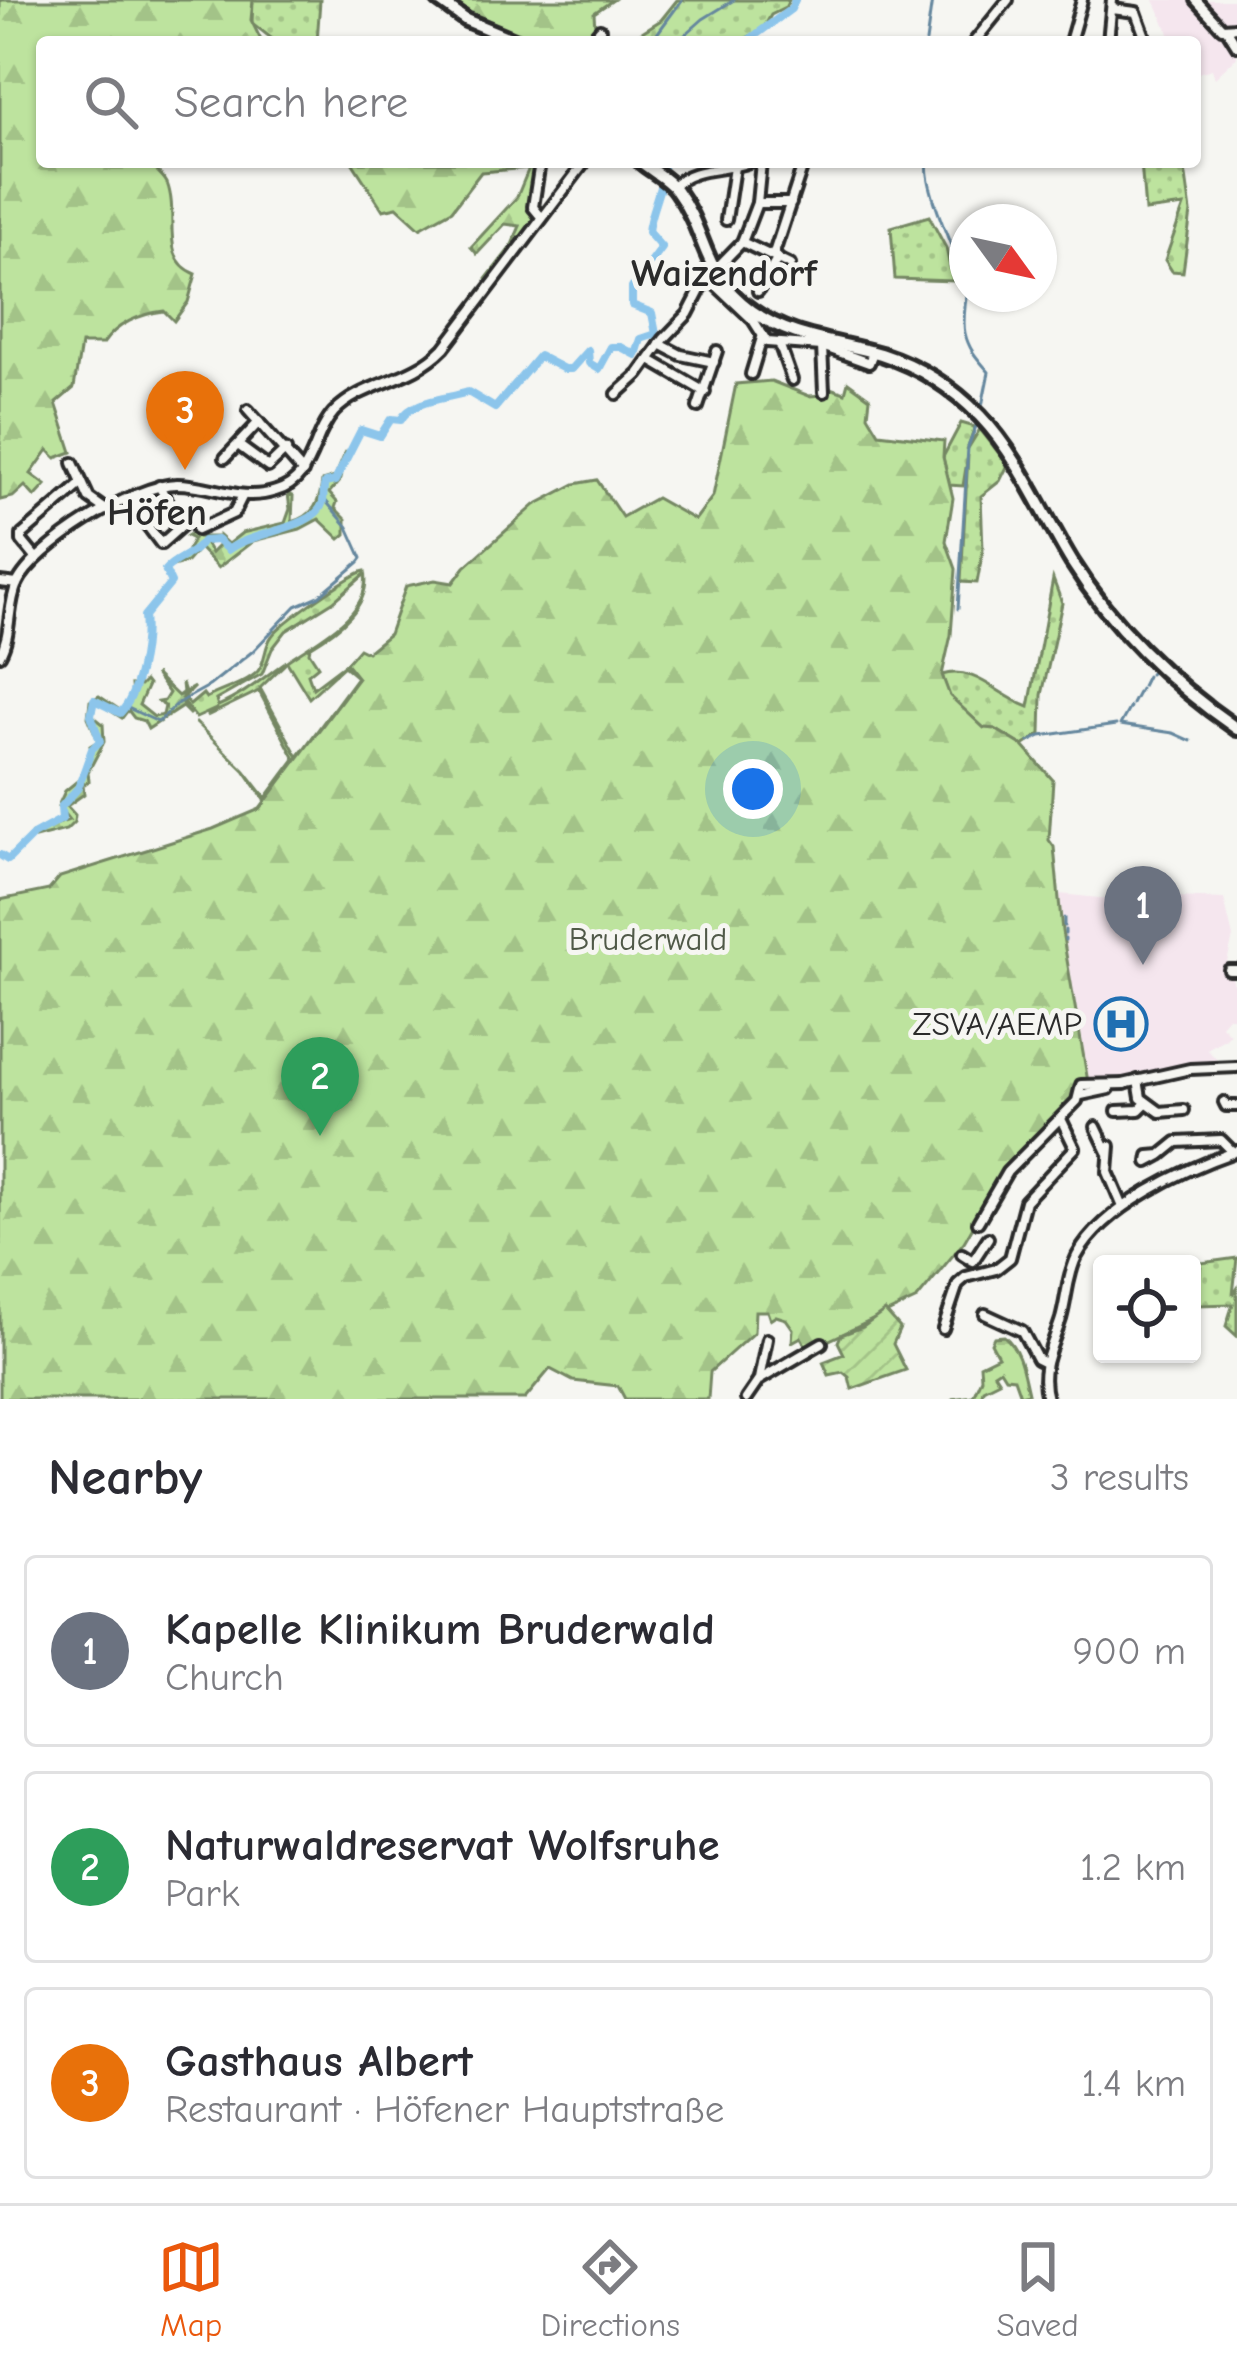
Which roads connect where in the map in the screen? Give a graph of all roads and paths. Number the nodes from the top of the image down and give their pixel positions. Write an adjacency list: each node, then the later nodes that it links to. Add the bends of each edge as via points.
1 (438, 0): 8 (main road)
2 (1008, 0): 10 (street)
3 (1082, 0): 11 (street)
4 (1201, 2): 7 (street)
5 (1112, 5): 12 (street); 13 (street, via 1136,12)
6 (600, 28): 9 (street)
7 (1232, 29): 14 (street)
8 (505, 36)
9 (595, 36)
10 (979, 36)
11 (1072, 36)
12 (1109, 36)
13 (1145, 36)
14 (1237, 46)
15 (539, 168): 24 (street, via 533,208)
16 (580, 168): 24 (street)
17 (706, 168): 21 (street)
18 (734, 168): 25 (street)
19 (760, 168): 22 (street)
20 (802, 168): 23 (street)
21 (656, 173): 29 (main road)
22 (757, 203): 23 (street); 26 (street)
23 (792, 203): 27 (street)
24 (542, 218): 51 (street, via 444,348 418,370 340,407)
25 (726, 220)
26 (742, 242): 27 (street); 29 (street)
27 (775, 257): 28 (street); 30 (street)
28 (790, 265)
29 (715, 275): 31 (street); 32 (street); 36 (main road, via 770,323)
30 (758, 291)
31 (762, 338): 33 (street); 39 (street)
32 (660, 344): 37 (street); 38 (street)
33 (780, 346): 34 (street); 40 (street)
34 (822, 346): 36 (street, via 869,363); 42 (street)
35 (717, 350): 38 (street)
36 (873, 352): 62 (main road, via 924,372 982,418 1106,611)
37 (650, 360): 41 (street); 43 (street)
38 (714, 362): 41 (street)
39 (751, 374)
40 (792, 380)
41 (705, 392): 44 (street)
42 (824, 392)
43 (617, 394)
44 (698, 407)
45 (248, 410): 46 (street)
46 (260, 422): 47 (street); 48 (street)
47 (238, 445): 48 (street, via 268,466); 49 (street)
48 (286, 450): 51 (street)
49 (225, 458)
50 (73, 463): 52 (street)
51 (304, 470): 54 (street, via 276,492)
52 (81, 484): 56 (street); 58 (street, via 22,535)
53 (159, 486): 54 (street); 55 (street); 55 (street, via 188,520 161,544)
54 (242, 497): 57 (street, via 234,513)
55 (128, 500): 56 (street)
56 (108, 511): 58 (street)
57 (197, 530)
58 (36, 558): 60 (street)
59 (0, 582): 60 (street)
60 (17, 584): 61 (street)
61 (0, 655)
62 (1237, 729)
63 (1237, 1067): 64 (street)
64 (1138, 1080): 65 (street); 68 (street, via 1082,1084)
65 (1145, 1103): 66 (street); 67 (street)
66 (1175, 1111)
67 (1118, 1112)
68 (1062, 1121): 73 (street, via 1007,1172); 77 (street, via 1075,1148 1025,1201 1011,1256)
69 (1096, 1127): 72 (street)
70 (1235, 1152): 71 (street, via 1215,1139 1178,1142); 72 (street)
71 (1161, 1155)
72 (1123, 1208): 82 (street, via 1078,1254)
73 (978, 1222)
74 (988, 1238): 76 (street)
75 (962, 1254): 76 (street)
76 (973, 1261): 77 (street)
77 (985, 1272): 79 (street, via 958,1284)
78 (986, 1314): 82 (street, via 1022,1331)
79 (943, 1329)
80 (767, 1339): 83 (street)
81 (823, 1343): 83 (street)
82 (1045, 1363): 85 (street)
83 (759, 1380): 84 (street)
84 (746, 1399)
85 (1047, 1399)

